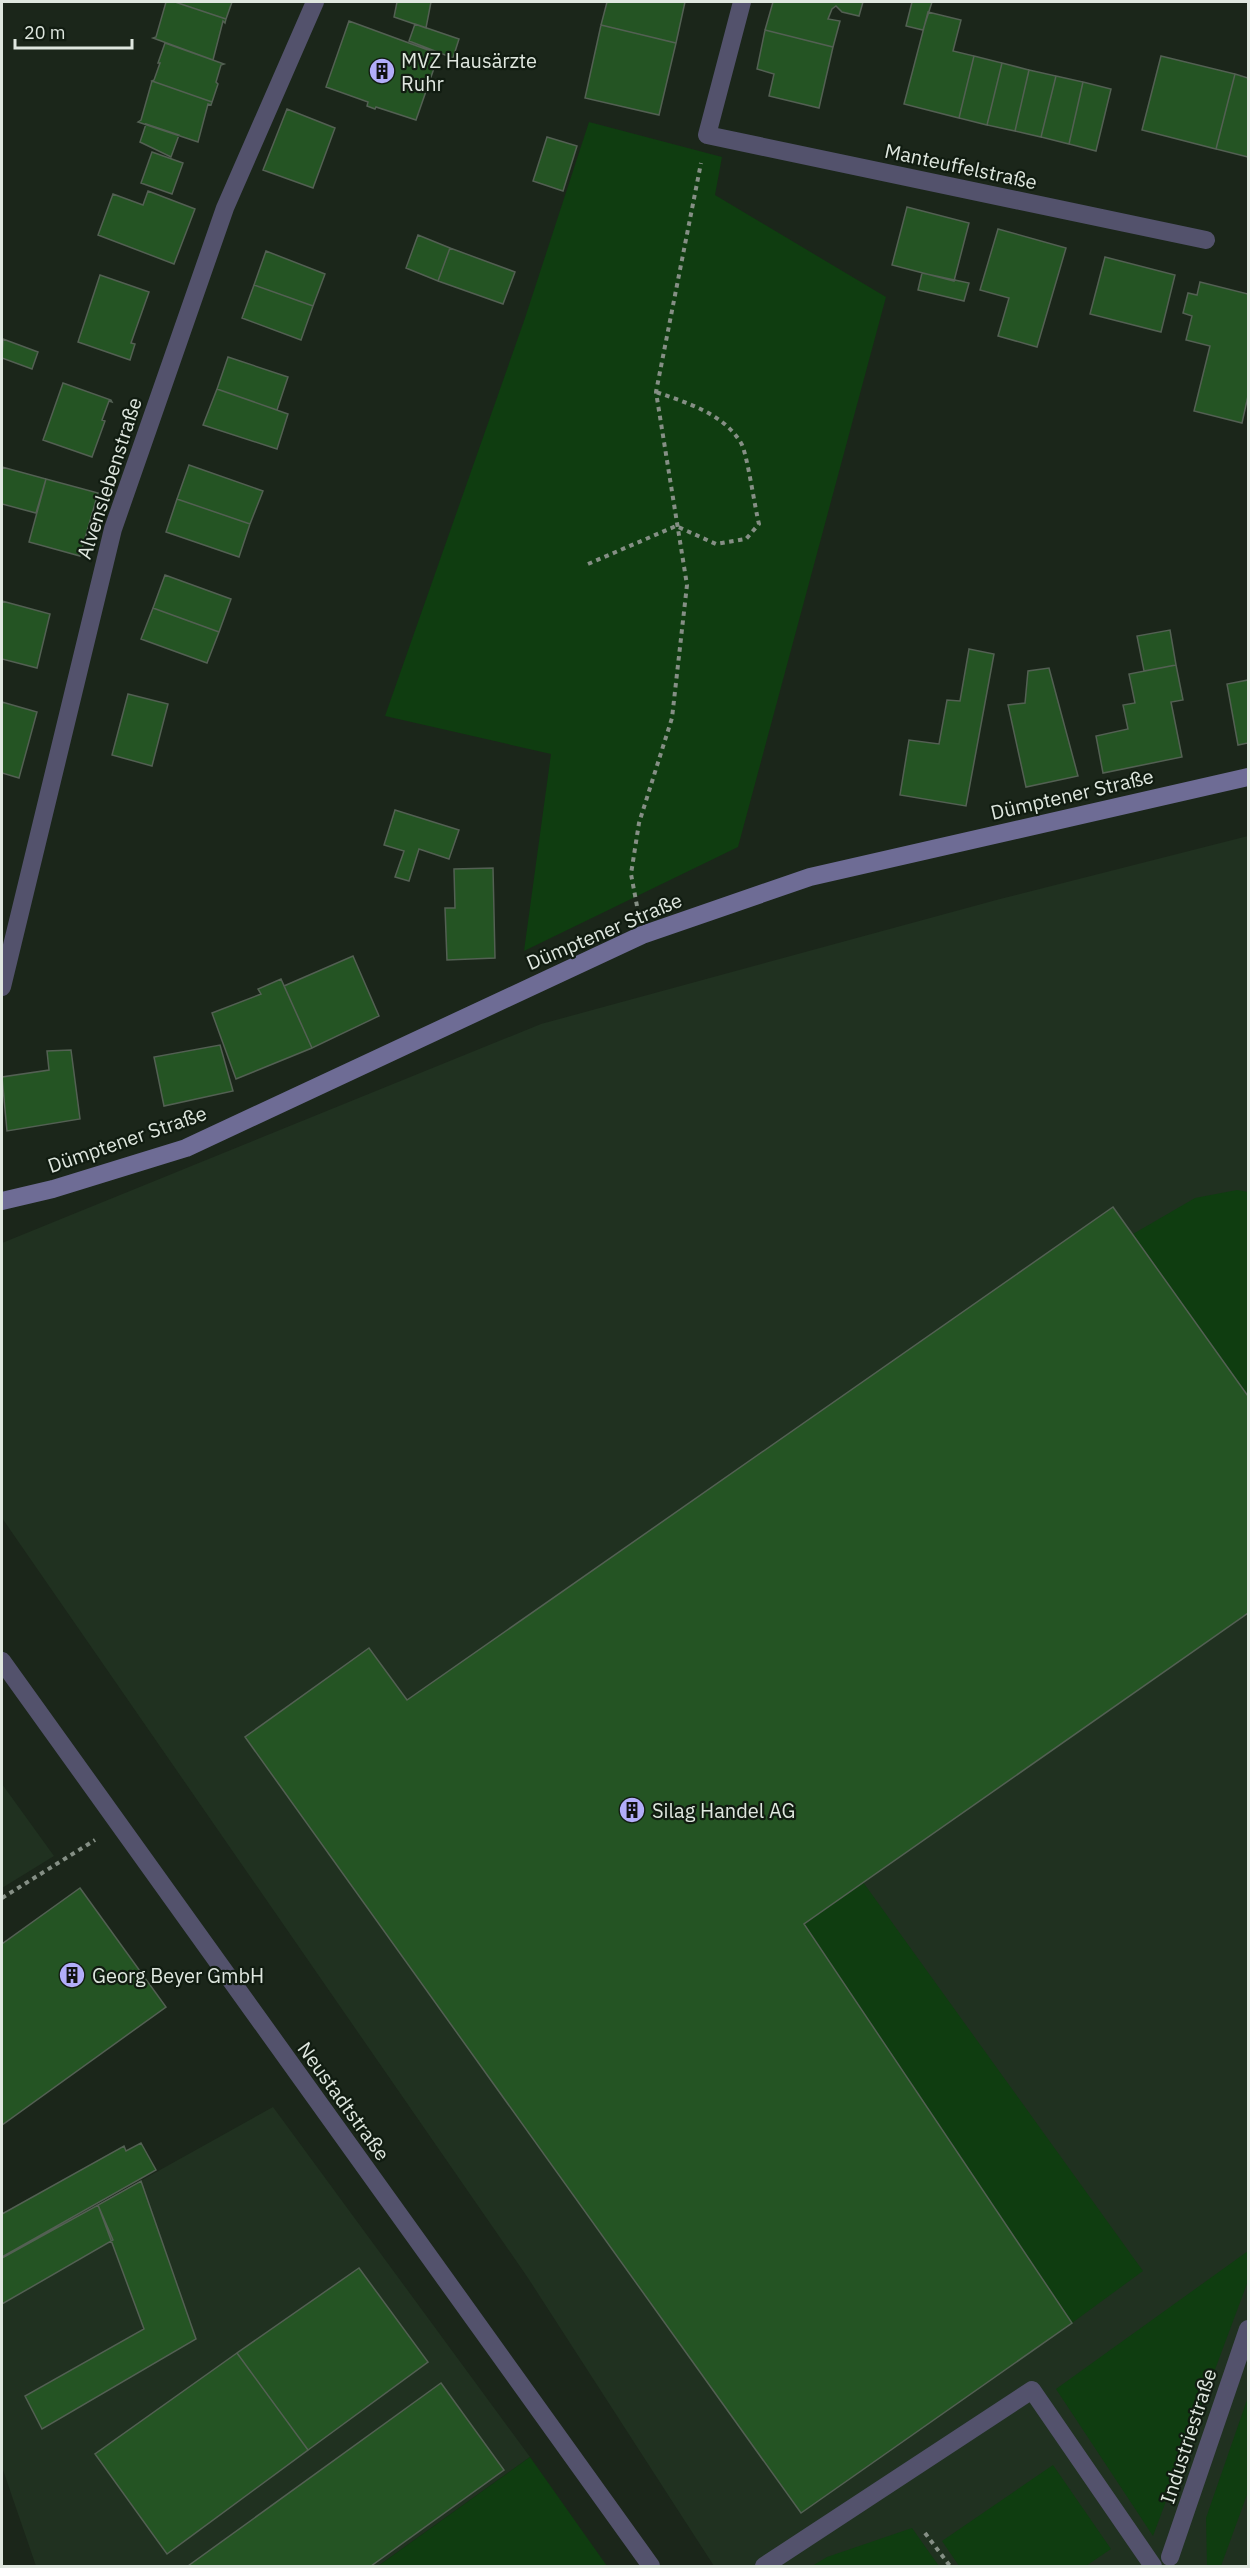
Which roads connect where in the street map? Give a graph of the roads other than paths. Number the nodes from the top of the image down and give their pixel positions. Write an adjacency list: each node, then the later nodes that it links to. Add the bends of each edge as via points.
1 (315, 2): 5 (street, Alvenslebenstraße, via 225,208 113,529)
2 (741, 2): 3 (street, Manteuffelstraße, via 707,135)
3 (1206, 240)
4 (1248, 777): 6 (street, Dümptener Straße, via 810,877 642,935 186,1148)
5 (2, 987)
6 (2, 1201)
7 (2, 1661): 10 (street, Neustadtstraße)
8 (1248, 2329): 9 (street, Industriestraße)
9 (1170, 2558)
10 (651, 2566)
11 (764, 2566): 12 (street, via 1032,2390)
12 (1152, 2566)

